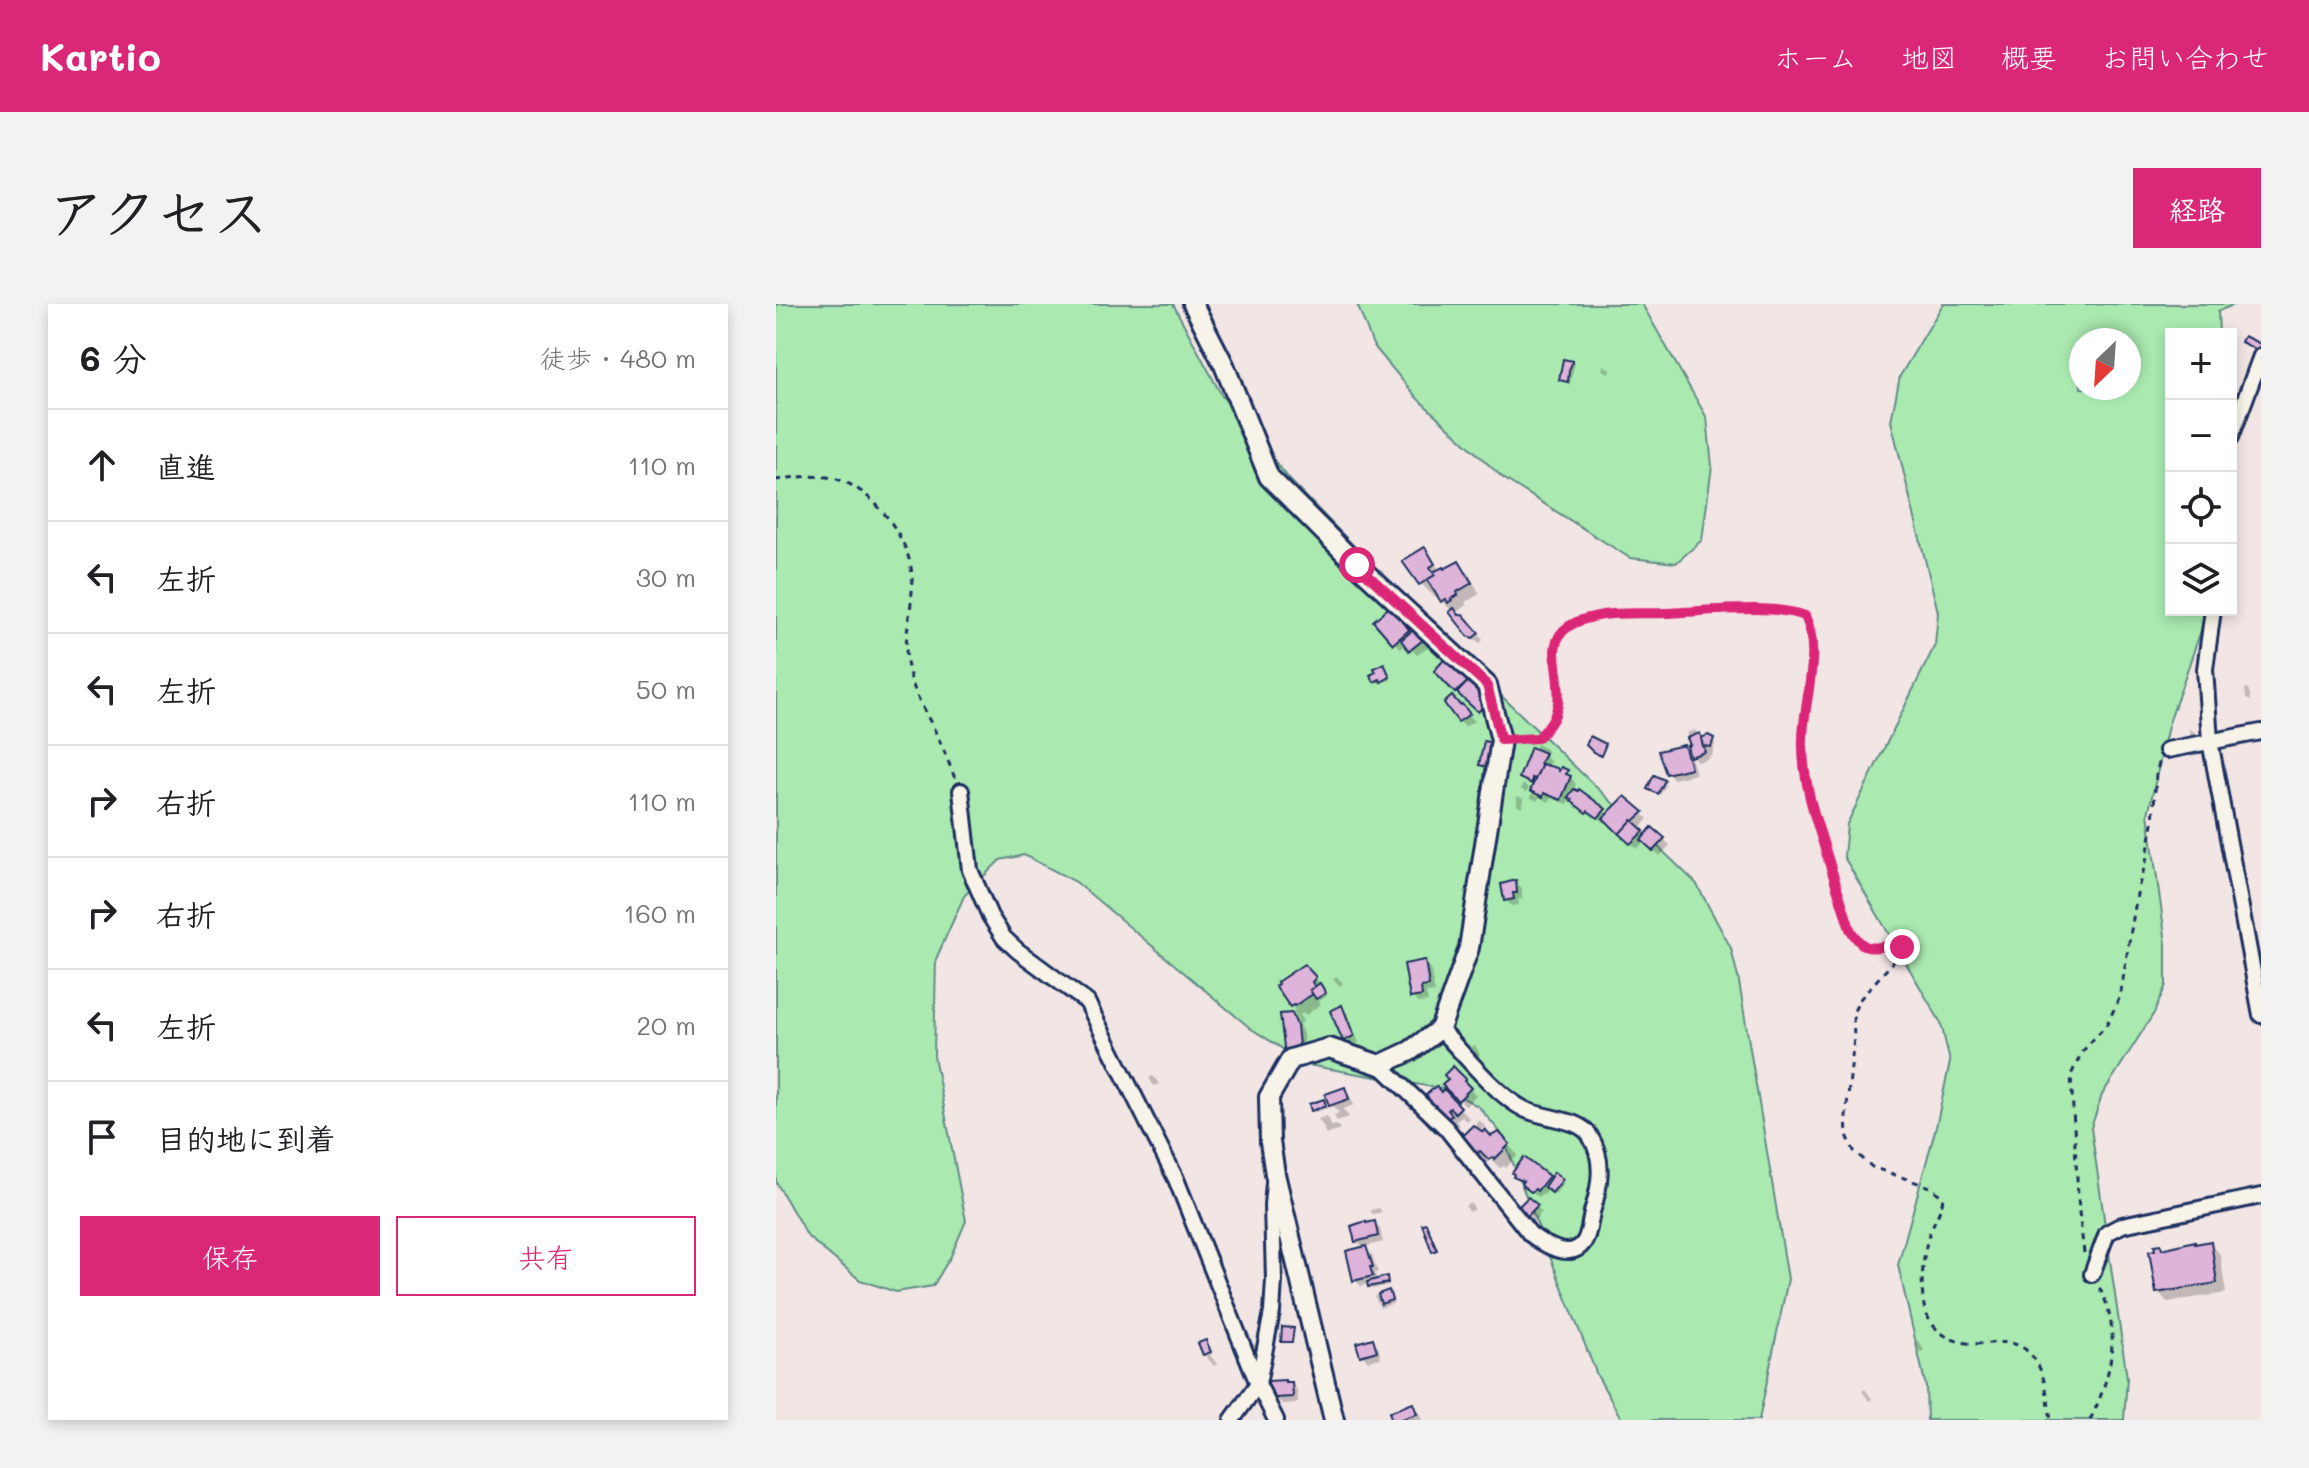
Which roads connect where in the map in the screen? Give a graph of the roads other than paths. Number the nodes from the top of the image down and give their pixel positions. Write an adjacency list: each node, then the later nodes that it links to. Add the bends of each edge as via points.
1 (1193, 304): 10 (street, via 1269,477 1487,685 1501,740 1469,948)
2 (2261, 356): 3 (street)
3 (2237, 421)
4 (2212, 616): 6 (street, via 2205,669)
5 (2261, 732): 6 (street)
6 (2210, 741): 7 (street); 9 (street)
7 (2167, 750)
8 (961, 791): 15 (street, via 970,870 990,916 1018,951 1087,1002 1176,1179)
9 (2261, 1015)
10 (1440, 1029): 11 (street); 11 (street, via 1522,1109 1588,1132 1600,1166 1584,1243 1562,1251 1530,1234 1446,1128)
11 (1380, 1065): 12 (street, via 1329,1048 1291,1059 1269,1097)
12 (1275, 1174): 15 (street, via 1272,1312); 18 (street)
13 (2261, 1196): 14 (street, via 2122,1225 2107,1233)
14 (2092, 1274)
15 (1258, 1384): 16 (street); 17 (street)
16 (1232, 1420)
17 (1276, 1420)
18 (1334, 1420)

